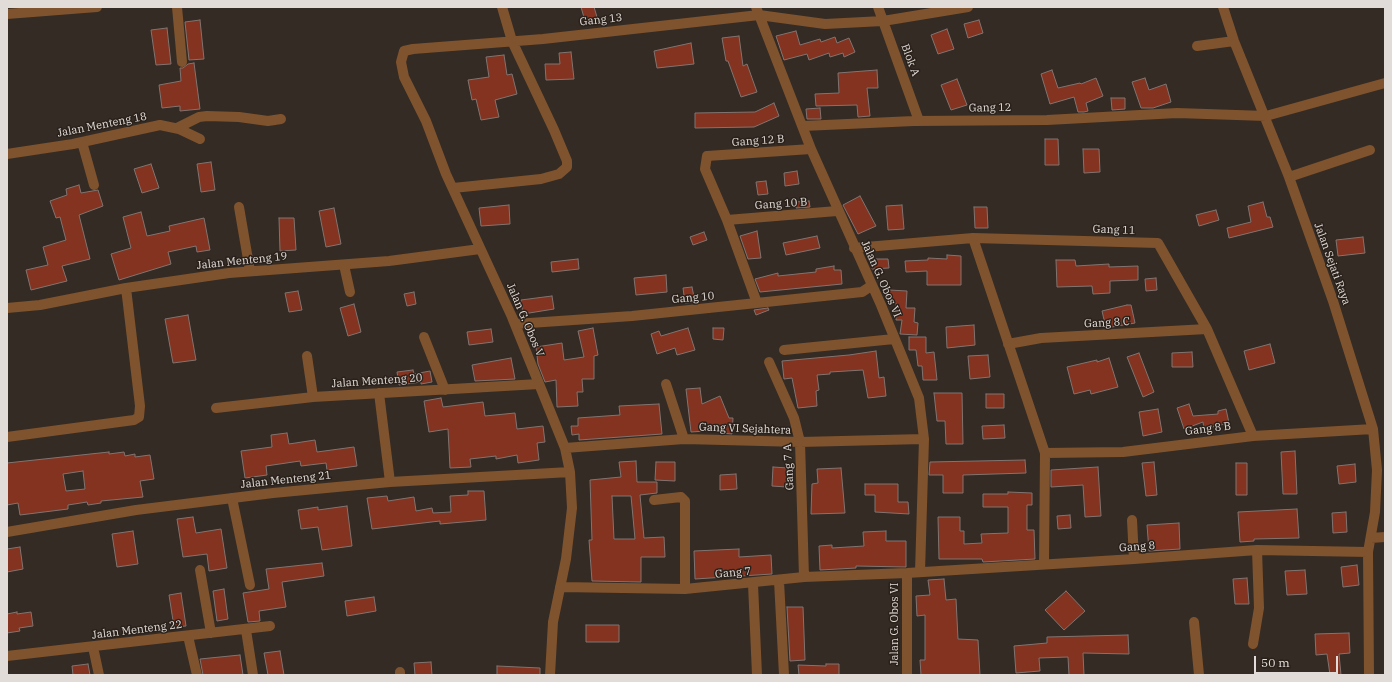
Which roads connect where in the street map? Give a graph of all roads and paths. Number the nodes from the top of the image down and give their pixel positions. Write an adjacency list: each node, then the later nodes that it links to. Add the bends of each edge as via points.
1 (96, 7): 8 (street)
2 (177, 7): 14 (street)
3 (502, 7): 11 (street)
4 (878, 7): 9 (street, Blok A)
5 (968, 7): 9 (street, Gang 13)
6 (1223, 7): 10 (street, Jalan Sejati Raya)
7 (758, 11): 9 (street, Gang 13, via 825,24); 11 (street, Gang 13); 19 (street, Jalan G. Obos VI)
8 (7, 14)
9 (884, 21): 18 (street, Blok A)
10 (1234, 41): 13 (street); 16 (street, Jalan Sejati Raya)
11 (512, 42): 12 (street, Gang 13); 28 (street, via 554,130 567,167 559,174 541,179)
12 (469, 44): 28 (street, Jalan G. Obos V, via 407,50 401,56 404,77 426,121)
13 (1197, 46)
14 (182, 62)
15 (1385, 83): 16 (street, Gang 12)
16 (1266, 116): 18 (street, Gang 12, via 1177,113 1047,120); 26 (street, Jalan Sejati Raya)
17 (281, 119): 20 (street, via 268,121 239,116 207,116 199,117)
18 (919, 121): 19 (street, Gang 12)
19 (803, 126): 23 (street, Jalan G. Obos VI)
20 (177, 128): 21 (street, Jalan Menteng 18); 22 (street, Jalan Menteng 18, via 160,125)
21 (200, 139)
22 (82, 142): 25 (street, Jalan Menteng 18); 27 (street)
23 (811, 149): 30 (street, Jalan G. Obos VI); 31 (street, Gang 12 B, via 706,156 705,169)
24 (1370, 150): 26 (street)
25 (7, 154)
26 (1289, 177): 56 (street, Jalan Sejati Raya, via 1333,301)
27 (94, 185)
28 (453, 188): 34 (street, Jalan G. Obos V)
29 (239, 207): 36 (street)
30 (837, 212): 31 (street, Gang 10 B); 33 (street, Jalan G. Obos VI)
31 (727, 220): 40 (street)
32 (973, 238): 33 (street, Gang 11); 43 (street, Gang 11, via 1158,243); 46 (street)
33 (854, 248): 37 (street, Jalan G. Obos VI)
34 (480, 249): 35 (street, Jalan Menteng 19); 42 (street, Jalan G. Obos V)
35 (344, 264): 36 (street, Jalan Menteng 19); 39 (street)
36 (250, 271): 38 (street, Jalan Menteng 19)
37 (871, 286): 40 (street, Gang 10, via 862,292); 45 (street, Jalan G. Obos VI)
38 (126, 288): 41 (street, Jalan Menteng 19, via 40,305); 57 (street, via 140,398 139,418)
39 (350, 292)
40 (757, 302): 42 (street, Gang 10, via 632,316)
41 (7, 308)
42 (515, 324): 50 (street, Jalan G. Obos V)
43 (1207, 329): 46 (street, Gang 8 C, via 1041,338); 58 (street, Gang 11)
44 (424, 337): 52 (street)
45 (894, 339): 47 (street); 60 (street, Jalan G. Obos VI, via 919,398)
46 (1008, 344): 63 (street)
47 (784, 350)
48 (307, 356): 54 (street)
49 (769, 362): 61 (street, Gang 7 A, via 794,418)
50 (539, 384): 52 (street, Jalan Menteng 20); 62 (street, Jalan G. Obos V)
51 (666, 384): 59 (street)
52 (445, 390): 53 (street, Jalan Menteng 20)
53 (379, 393): 54 (street, Jalan Menteng 20); 65 (street)
54 (313, 397): 55 (street, Jalan Menteng 20)
55 (216, 408)
56 (1373, 429): 58 (street, Gang 8 B); 71 (street, Jalan Sejati Raya, via 1377,470)
57 (10, 436)
58 (1253, 436): 63 (street, Gang 8 B, via 1124,452)
59 (684, 439): 61 (street, Gang VI Sejahtera); 62 (street, Gang VI Sejahtera)
60 (924, 439): 61 (street, Gang VI Sejahtera); 77 (street, Jalan G. Obos VI)
61 (800, 442): 79 (street, Gang 7 A)
62 (565, 448): 64 (street, Jalan G. Obos V)
63 (1045, 453): 75 (street)
64 (570, 472): 65 (street, Jalan Menteng 21); 83 (street, Jalan G. Obos V, via 571,527)
65 (390, 482): 66 (street, Jalan Menteng 21)
66 (232, 498): 69 (street, Jalan Menteng 21, via 136,510); 82 (street)
67 (654, 500): 84 (street, via 680,497 685,501)
68 (1132, 520): 74 (street)
69 (7, 532)
70 (1385, 537): 71 (street)
71 (1371, 538): 73 (street, Jalan Sejati Raya)
72 (1257, 550): 73 (street, Gang 8); 74 (street, Gang 8); 90 (street, via 1259,608)
73 (1368, 552): 101 (street, Jalan Sejati Raya)
74 (1134, 560): 75 (street, Gang 8)
75 (1044, 564): 77 (street, Gang 8)
76 (200, 570): 88 (street)
77 (920, 572): 78 (street, Gang 8)
78 (907, 573): 79 (street, Gang 7); 99 (street, Jalan G. Obos VI)
79 (804, 577): 80 (street, Gang 7)
80 (779, 581): 81 (street, Gang 7); 98 (street)
81 (752, 584): 84 (street, Gang 7); 97 (street)
82 (250, 585)
83 (560, 587): 84 (street, Gang 7); 96 (street, Jalan G. Obos V, via 553,622)
84 (685, 589)
85 (1194, 622): 100 (street)
86 (270, 626): 87 (street, Jalan Menteng 22)
87 (246, 630): 88 (street, Jalan Menteng 22); 95 (street)
88 (211, 633): 89 (street, Jalan Menteng 22)
89 (188, 636): 91 (street, Jalan Menteng 22); 94 (street)
90 (1253, 644)
91 (93, 647): 92 (street, Jalan Menteng 22); 93 (street)
92 (7, 656)
93 (99, 675)
94 (197, 675)
95 (253, 675)
96 (550, 675)
97 (757, 675)
98 (784, 675)
99 (907, 675)
100 (1199, 675)
101 (1369, 675)

